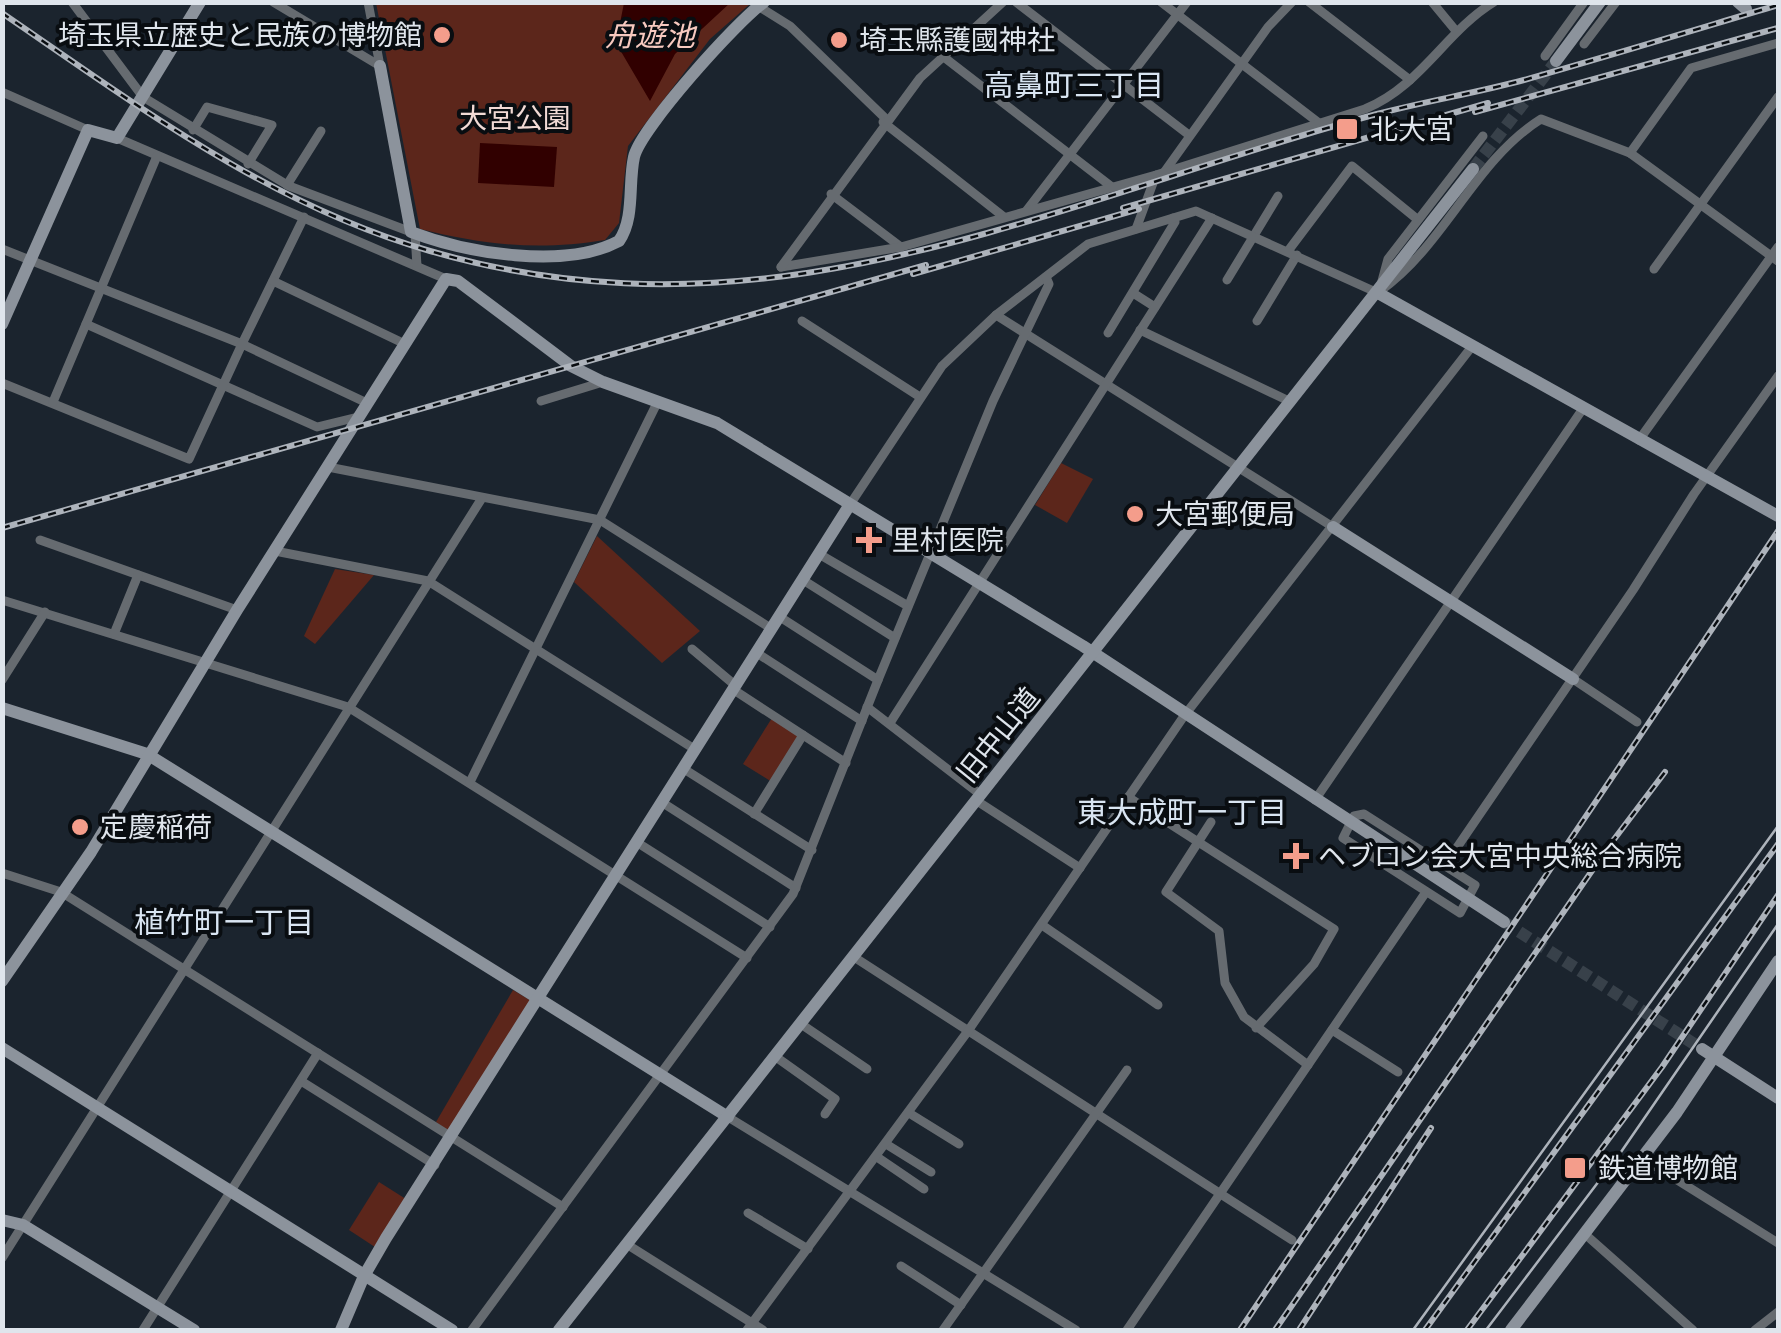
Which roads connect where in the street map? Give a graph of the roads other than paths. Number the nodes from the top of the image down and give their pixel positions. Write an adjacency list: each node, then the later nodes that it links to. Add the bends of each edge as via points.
1 (72, 2): 28 (street)
2 (200, 2): 28 (street)
3 (273, 2): 24 (street)
4 (368, 2): 24 (street)
5 (1003, 2): 21 (street)
6 (1016, 2): 26 (street)
7 (1161, 2): 17 (street)
8 (1187, 2): 17 (street)
9 (1292, 2): 23 (street)
10 (1309, 2): 25 (street)
11 (1432, 2): 19 (street)
12 (1494, 2): 19 (street)
13 (1600, 2): 22 (street)
14 (1616, 2): 18 (street, via 1585,43)
15 (761, 4): 31 (street); 59 (street, via 728,32 638,146 620,242 508,256)
16 (1580, 4): 18 (street)
17 (1177, 15): 23 (street); 26 (street)
18 (1566, 26): 22 (street)
19 (1456, 31): 25 (street)
20 (1778, 43): 42 (street, via 1691,68)
21 (944, 58): 31 (street); 40 (street)
22 (1550, 58)
23 (1241, 64): 32 (street); 37 (street)
24 (380, 66): 59 (street)
25 (1410, 80): 32 (street, via 1379,104)
26 (1122, 83): 37 (street); 40 (street)
27 (6, 94): 30 (street); 34 (street)
28 (143, 97): 35 (street); 39 (street)
29 (1778, 97): 51 (street)
30 (2, 109)
31 (885, 120): 49 (street); 54 (street)
32 (1319, 123): 46 (street)
33 (1523, 125): 38 (street)
34 (88, 130): 39 (street); 65 (street)
35 (193, 130): 44 (street); 44 (street, via 207,107 272,125)
36 (322, 131): 47 (street)
37 (1190, 135): 46 (street)
38 (1516, 135): 41 (street); 42 (street, via 1542,119)
39 (118, 138): 43 (street)
40 (1068, 153): 48 (street); 52 (street)
41 (1500, 153): 57 (street, via 1481,139); 74 (street, via 1408,272)
42 (1630, 153): 51 (street)
43 (157, 156): 53 (street); 72 (street)
44 (248, 164): 47 (street)
45 (1474, 169): 74 (street, 旧中山道)
46 (1160, 173): 48 (street); 58 (street)
47 (287, 186): 59 (street)
48 (1112, 188): 52 (street)
49 (831, 194): 61 (street); 61 (street, via 781,268)
50 (1278, 196): 60 (street)
51 (1700, 204): 64 (street); 67 (street)
52 (1026, 210): 54 (street)
53 (304, 217): 66 (street); 71 (street)
54 (1004, 217): 61 (street)
55 (1173, 218): 56 (street, via 1196,210); 58 (street); 73 (street)
56 (1212, 218): 60 (street); 75 (street)
57 (1417, 219): 63 (street, via 1352,166); 74 (street, via 1388,259)
58 (1136, 229): 68 (street, via 1088,244)
59 (413, 233): 66 (street)
60 (1253, 236): 63 (street); 70 (street)
61 (900, 247)
62 (2, 249): 65 (street)
63 (1293, 253): 74 (street); 78 (street)
64 (1776, 254): 100 (street)
65 (32, 260): 72 (street); 79 (street)
66 (416, 266): 69 (street)
67 (1654, 269)
68 (1046, 277): 76 (street); 83 (street, via 1049,284)
69 (446, 279): 85 (street); 88 (street)
70 (1228, 280)
71 (273, 281): 84 (street); 85 (street)
72 (102, 286): 80 (street); 84 (street)
73 (1133, 293): 75 (street); 82 (street)
74 (1378, 293): 86 (street); 97 (street, 旧中山道)
75 (1155, 307): 81 (street)
76 (996, 315): 83 (street); 92 (street, via 942,366)
77 (802, 321): 92 (street)
78 (1257, 321)
79 (2, 324)
80 (86, 324): 90 (street); 95 (street)
81 (1140, 330): 91 (street); 97 (street)
82 (1108, 332)
83 (1026, 334): 91 (street); 112 (street)
84 (242, 344): 90 (street); 96 (street)
85 (406, 344): 96 (street)
86 (1470, 348): 98 (street); 108 (street)
87 (1778, 376): 103 (street)
88 (603, 382): 93 (street); 94 (street)
89 (2, 383): 95 (street)
90 (223, 384): 95 (street, via 188,458); 99 (street, via 317,427)
91 (1106, 384): 102 (street); 116 (street)
92 (920, 398): 105 (street)
93 (540, 401)
94 (658, 401): 105 (street, via 717,423); 107 (street)
95 (52, 402)
96 (367, 402): 99 (street)
97 (1291, 402): 102 (street, 旧中山道)
98 (1582, 410): 100 (street); 118 (street)
99 (358, 417): 101 (street)
100 (1639, 440): 103 (street)
101 (328, 467): 104 (street); 110 (street)
102 (1239, 468): 108 (street); 128 (street, 旧中山道)
103 (1704, 479): 106 (street); 130 (street)
104 (482, 498): 107 (street); 115 (street)
105 (849, 506): 111 (street); 112 (street)
106 (1778, 516)
107 (600, 520): 122 (street); 125 (street)
108 (1333, 527): 118 (street); 137 (street)
109 (40, 540): 113 (street)
110 (275, 551): 115 (street); 120 (street)
111 (819, 554): 114 (street); 119 (street)
112 (930, 556): 116 (street); 119 (street)
113 (138, 574): 120 (street); 123 (street)
114 (803, 580): 122 (street); 124 (street)
115 (428, 581): 125 (street); 134 (street)
116 (978, 584): 128 (street); 140 (street)
117 (2, 600): 121 (street)
118 (1451, 600): 130 (street); 149 (street)
119 (908, 606): 124 (street)
120 (237, 610): 129 (street)
121 (45, 612): 123 (street); 131 (street)
122 (776, 623): 127 (street); 132 (street)
123 (114, 634): 129 (street)
124 (895, 638): 132 (street)
125 (535, 648): 142 (street); 146 (street)
126 (692, 649): 133 (street)
127 (757, 653): 133 (street); 138 (street)
128 (1095, 655): 137 (street); 148 (street, 旧中山道)
129 (204, 662): 134 (street); 143 (street)
130 (1573, 679): 139 (street); 158 (street)
131 (2, 680)
132 (878, 680): 135 (street)
133 (735, 688): 141 (street); 142 (street)
134 (348, 706): 146 (street); 154 (street)
135 (867, 707): 138 (street); 140 (street)
136 (2, 708): 143 (street)
137 (1184, 716): 147 (street); 149 (street)
138 (862, 721): 144 (street)
139 (1636, 722)
140 (890, 723): 148 (street)
141 (803, 735): 144 (street); 151 (street)
142 (696, 750): 145 (street)
143 (147, 754): 154 (street); 163 (street)
144 (846, 763): 157 (street)
145 (684, 769): 150 (street); 151 (street)
146 (470, 782): 161 (street)
147 (1128, 797): 156 (street); 159 (street)
148 (979, 798): 159 (street); 169 (street, 旧中山道)
149 (1314, 800): 153 (street)
150 (663, 803): 155 (street); 162 (street)
151 (754, 814): 157 (street)
152 (1211, 822): 156 (street)
153 (1349, 823): 158 (street, via 1364,814); 164 (street, via 1343,838); 165 (street)
154 (271, 832): 171 (street); 173 (street)
155 (638, 843): 161 (street); 167 (street)
156 (1199, 844): 176 (street, via 1166,892 1219,931 1226,983); 176 (street, via 1334,929 1314,964)
157 (812, 850): 162 (street)
158 (1445, 865): 164 (street, via 1473,883 1462,911)
159 (1080, 868): 166 (street)
160 (2, 872): 163 (street)
161 (617, 876): 168 (street); 173 (street)
162 (796, 888): 167 (street)
163 (61, 892): 171 (street); 172 (street)
164 (1426, 892): 178 (street)
165 (1504, 922)
166 (1042, 925): 174 (street); 177 (street)
167 (770, 927): 168 (street)
168 (748, 958): 188 (street)
169 (854, 958): 175 (street, 旧中山道); 177 (street)
170 (1778, 961): 183 (street)
171 (185, 970): 181 (street); 191 (street)
172 (2, 982)
173 (538, 1000): 188 (street); 196 (street)
174 (1158, 1006)
175 (802, 1024): 182 (street, 旧中山道); 185 (street)
176 (1256, 1028): 184 (street)
177 (968, 1030): 192 (street); 194 (street)
178 (1332, 1030): 184 (street); 187 (street)
179 (2, 1048): 191 (street)
180 (1702, 1049): 183 (street)
181 (318, 1053): 189 (street); 196 (street)
182 (776, 1057): 193 (street, via 835,1099); 195 (street, 旧中山道)
183 (1716, 1058): 190 (street); 200 (street)
184 (1308, 1065): 206 (street)
185 (867, 1069)
186 (1127, 1070): 194 (street)
187 (1398, 1072)
188 (661, 1076): 195 (street); 207 (street)
189 (300, 1080): 201 (street); 204 (street)
190 (1778, 1098)
191 (98, 1108): 204 (street); 210 (street)
192 (909, 1113): 197 (street); 198 (street)
193 (825, 1114)
194 (1098, 1116): 206 (street); 218 (street)
195 (728, 1117): 205 (street); 214 (street, 旧中山道)
196 (452, 1138): 201 (street); 207 (street)
197 (886, 1144): 199 (street); 202 (street)
198 (960, 1144)
199 (877, 1157): 203 (street); 205 (street)
200 (1642, 1158): 211 (street); 213 (street)
201 (434, 1164): 219 (street)
202 (930, 1172)
203 (924, 1189)
204 (232, 1190): 219 (street); 221 (street)
205 (851, 1192): 215 (street); 218 (street)
206 (1220, 1194): 212 (street); 233 (street)
207 (563, 1207): 229 (street)
208 (748, 1213): 215 (street)
209 (2, 1220): 210 (street)
210 (23, 1225): 216 (street); 221 (street)
211 (1586, 1235): 234 (street); 235 (street)
212 (1292, 1240)
213 (1778, 1243)
214 (628, 1245): 223 (street); 224 (street, 旧中山道)
215 (808, 1249): 223 (street)
216 (2, 1258)
217 (901, 1266): 220 (street)
218 (982, 1273): 220 (street); 232 (street)
219 (364, 1276): 227 (street); 228 (street)
220 (961, 1304): 231 (street)
221 (157, 1308): 225 (street); 226 (street)
222 (1778, 1312): 236 (street)
223 (749, 1327): 230 (street)
224 (566, 1328)
225 (143, 1330)
226 (194, 1330)
227 (342, 1330)
228 (452, 1330)
229 (472, 1330)
230 (763, 1330)
231 (943, 1330)
232 (1076, 1330)
233 (1127, 1330)
234 (1511, 1330)
235 (1693, 1330)
236 (1755, 1330)

